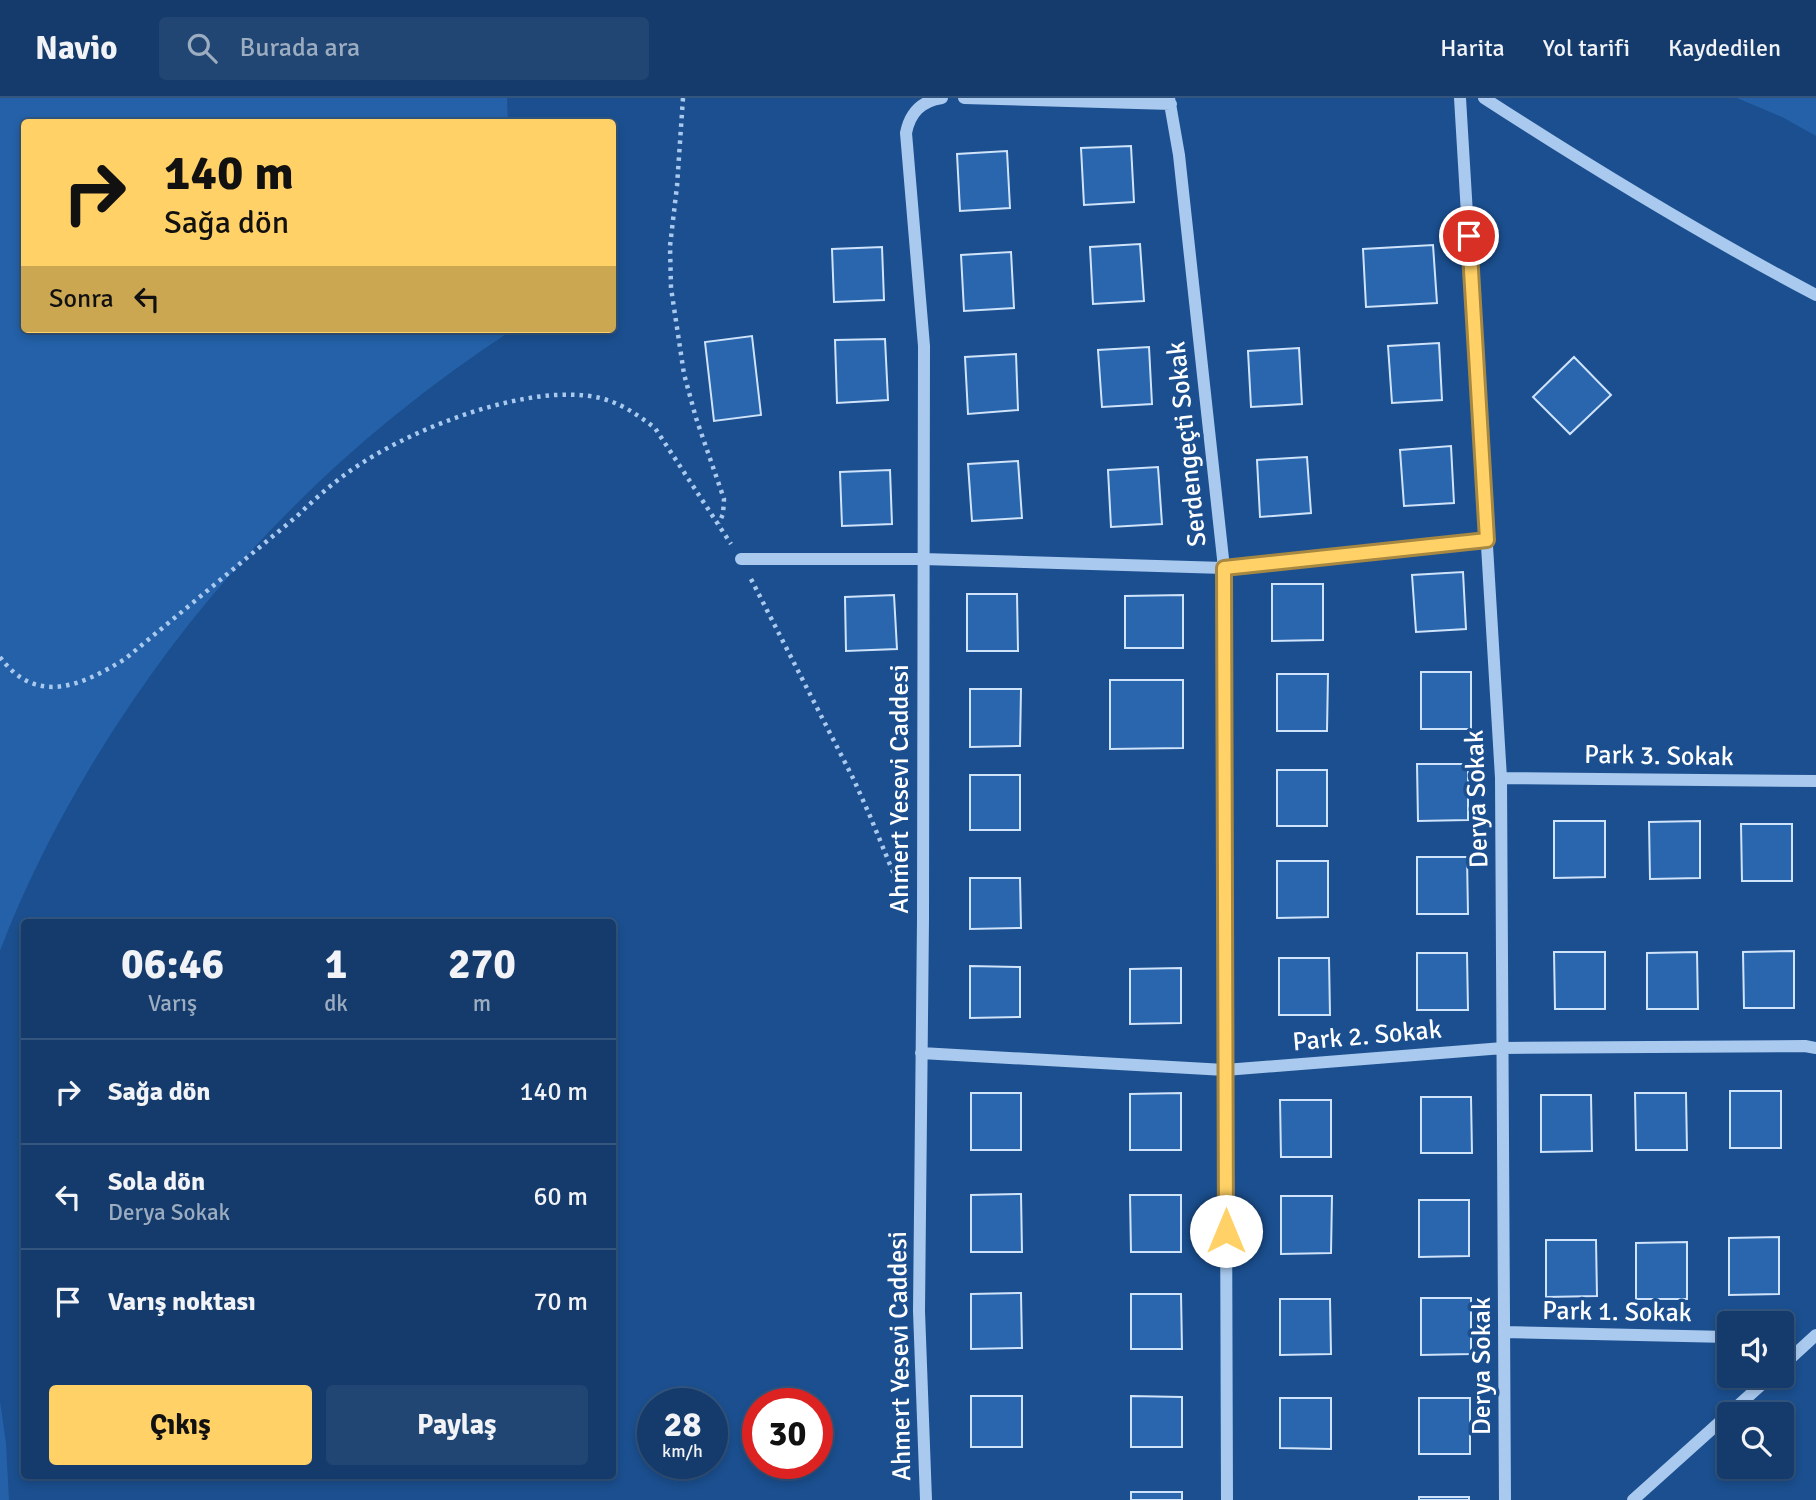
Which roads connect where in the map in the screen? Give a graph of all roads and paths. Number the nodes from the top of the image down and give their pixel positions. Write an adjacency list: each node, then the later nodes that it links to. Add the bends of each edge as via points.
1 (683, 98): 8 (path, via 670,246 671,288 684,374 724,499)
2 (942, 98): 11 (street, Ahmert Yesevi Caddesi, via 922,104 908,122 906,133 923,346)
3 (964, 98): 6 (street)
4 (1460, 98): 9 (street, Derya Sokak)
5 (1484, 98): 7 (street, via 1560,148)
6 (1170, 101): 12 (street, Serdengeçti Sokak)
7 (1816, 295)
8 (718, 524): 10 (path); 13 (path, via 655,428 639,415 581,394 535,397 446,422 361,463 103,673 45,688 18,677)
9 (1487, 540): 12 (street); 14 (street, Derya Sokak)
10 (741, 559): 11 (street); 16 (path, via 854,780 906,903)
11 (923, 559): 12 (street); 16 (street, Ahmert Yesevi Caddesi)
12 (1224, 568): 20 (street, Serdengeçti Sokak)
13 (0, 657)
14 (1501, 778): 15 (street, Park 3. Sokak); 17 (street, Derya Sokak)
15 (1816, 781)
16 (923, 920): 19 (street, Ahmert Yesevi Caddesi)
17 (1503, 1048): 18 (street, Park 2. Sokak); 20 (street, Park 2. Sokak); 21 (street, Derya Sokak)
18 (1816, 1048)
19 (921, 1053): 20 (street, Park 2. Sokak); 26 (street, Ahmert Yesevi Caddesi, via 919,1311)
20 (1225, 1070): 27 (street, Serdengeçti Sokak)
21 (1504, 1332): 23 (street, Park 1. Sokak); 28 (street, Derya Sokak)
22 (1816, 1335): 24 (street)
23 (1717, 1337)
24 (1794, 1353)
25 (1758, 1388): 29 (street)
26 (926, 1500)
27 (1227, 1500)
28 (1505, 1500)
29 (1633, 1500)

